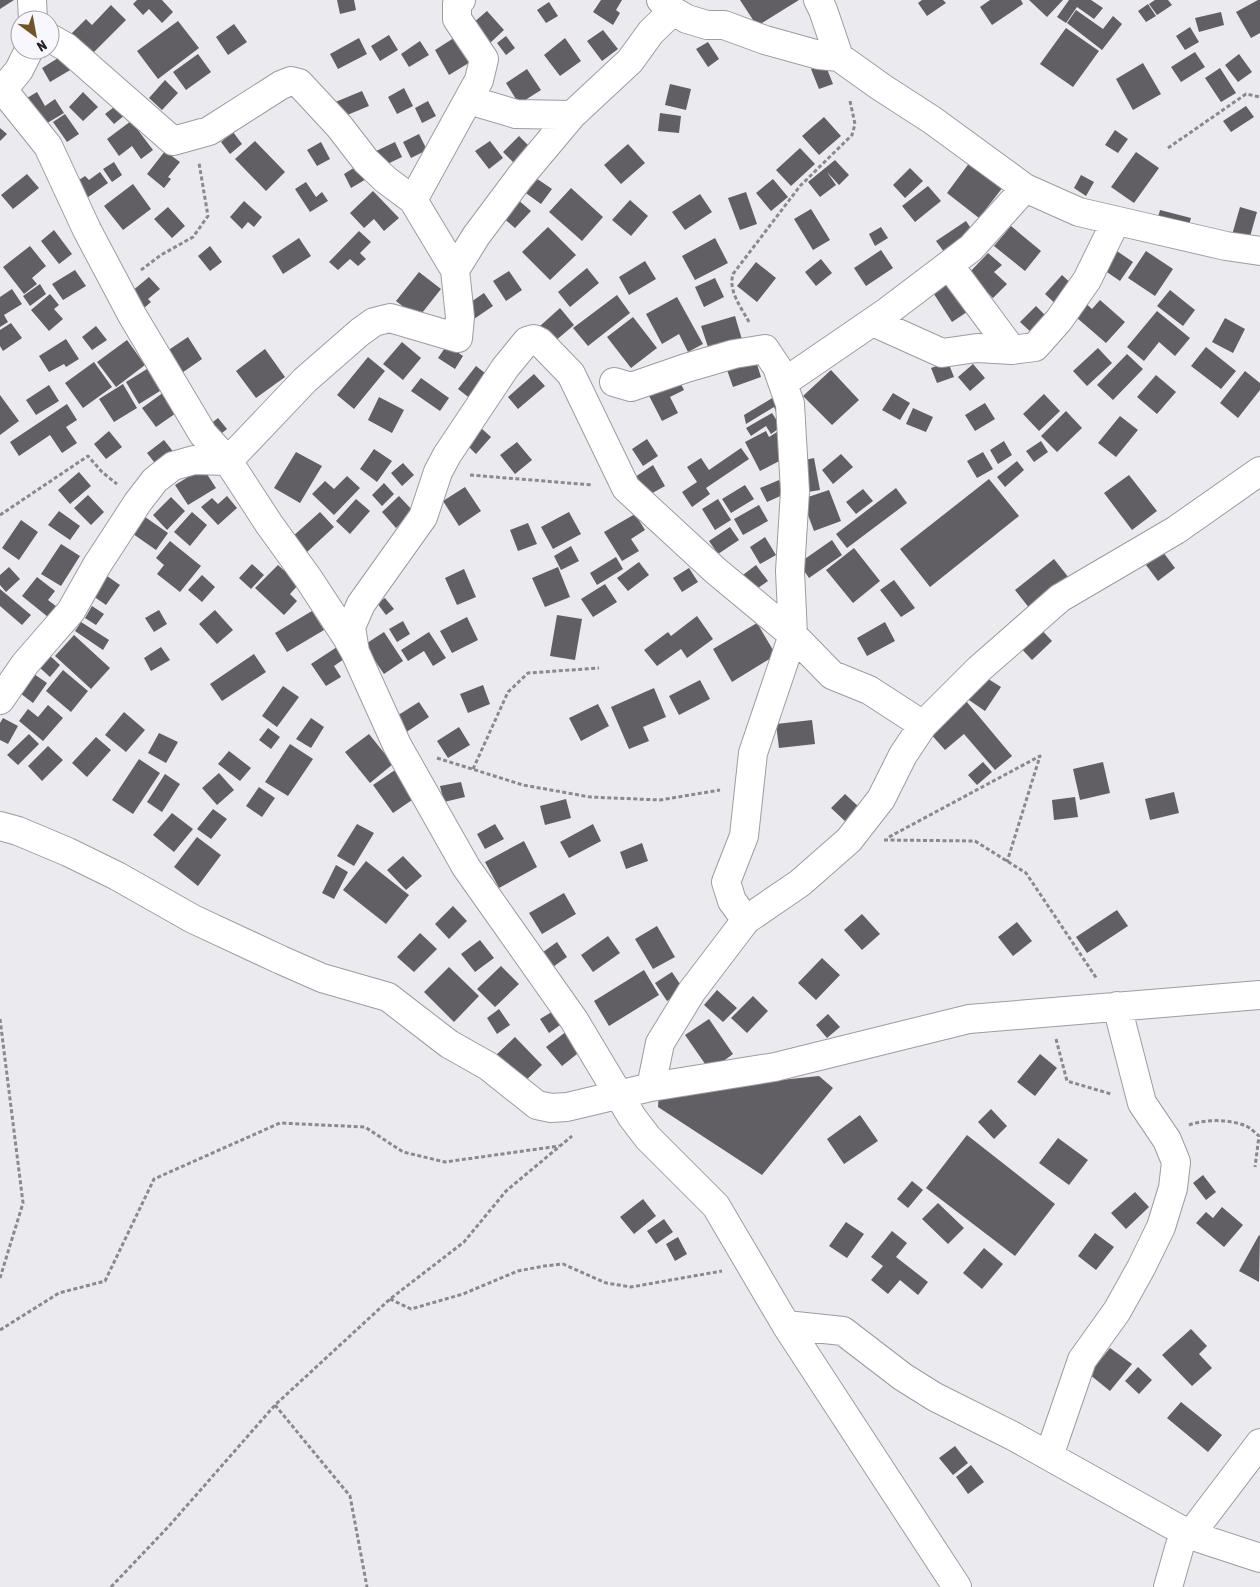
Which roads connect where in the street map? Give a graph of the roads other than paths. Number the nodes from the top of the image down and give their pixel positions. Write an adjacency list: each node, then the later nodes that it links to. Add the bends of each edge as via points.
1 (461, 0): 7 (street, via 457,4 457,19 484,58 479,80)
2 (818, 0): 5 (street)
3 (667, 6): 5 (street, via 687,19 707,25 724,25 765,40); 8 (street, via 630,61)
4 (60, 44): 10 (street, via 173,141 209,131 281,85 291,81 299,83 340,126 366,161)
5 (840, 58): 9 (street)
6 (24, 60): 19 (street, via 3,90 48,146 132,315 203,434)
7 (469, 100): 8 (street, via 516,114); 10 (street)
8 (572, 115): 14 (street, via 520,177)
9 (1025, 188): 11 (street, via 1079,212); 13 (street, via 971,248)
10 (413, 200): 14 (street)
11 (1116, 221): 12 (street); 16 (street, via 1087,280 1059,320 1035,346)
12 (1260, 251)
13 (949, 265): 15 (street); 16 (street)
14 (455, 270): 19 (street, via 460,317 458,338 390,318 374,322 304,380)
15 (873, 322): 16 (street, via 942,353 977,348); 18 (street)
16 (1012, 350)
17 (614, 382): 18 (street, via 631,387 734,354 765,349)
18 (782, 382): 21 (street, via 790,404 795,492 790,571)
19 (228, 461): 22 (street); 23 (street, via 194,460 173,466 155,480 97,565 71,611 25,664)
20 (1260, 471): 24 (street, via 1176,530 1060,598 979,669)
21 (793, 635): 22 (street, via 716,571 626,488 571,374 534,339 527,341 505,368 447,455 423,517 361,604 352,627); 24 (street, via 832,675 869,690); 26 (street, via 753,753 744,836 726,882 732,901)
22 (355, 652): 30 (street, via 398,745 466,867 574,1020)
23 (0, 700)
24 (923, 725): 26 (street, via 903,755 881,799 849,840 800,883)
25 (0, 826): 30 (street, via 68,852 193,919 281,960 322,978 388,997 449,1044 488,1066 537,1105 567,1107)
26 (746, 920): 29 (street, via 692,991 660,1043)
27 (1260, 995): 28 (street)
28 (1117, 1006): 29 (street, via 969,1019 775,1068); 33 (street, via 1142,1103 1163,1134 1176,1162 1174,1188 1161,1227 1141,1268 1117,1311 1082,1360)
29 (652, 1086): 30 (street)
30 (617, 1094): 31 (street, via 648,1138 716,1206)
31 (786, 1325): 33 (street, via 843,1331 935,1397); 36 (street)
32 (1260, 1443): 34 (street)
33 (1049, 1456): 34 (street)
34 (1187, 1533): 35 (street); 37 (street)
35 (1260, 1558)
36 (957, 1587)
37 (1168, 1587)

